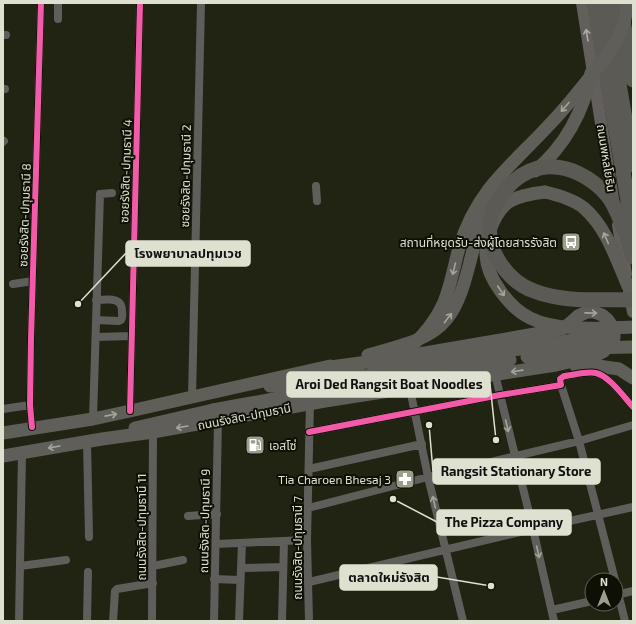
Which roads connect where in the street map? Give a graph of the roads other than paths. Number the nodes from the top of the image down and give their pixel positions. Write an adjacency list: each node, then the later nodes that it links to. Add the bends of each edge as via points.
1 (41, 3): 26 (street, ซอยรังสิต-ปทุมธานี 8)
2 (58, 3): 12 (street)
3 (140, 3): 35 (street, ซอยรังสิต-ปทุมธานี 4)
4 (201, 3): 46 (street, ซอยรังสิต-ปทุมธานี 2)
5 (582, 3): 15 (main road, ถนนพหลโยธิน, one-way to 5)
6 (594, 3): 24 (highway)
7 (600, 3): 22 (highway, ถนนพหลโยธิน)
8 (605, 3): 17 (highway)
9 (620, 3): 16 (highway, bridge)
10 (623, 3): 13 (highway)
11 (627, 3): 20 (main road, one-way to 20, bridge, via 621,30 603,61 550,125)
12 (58, 19)
13 (630, 34): 14 (highway)
14 (633, 58)
15 (592, 68): 28 (main road, ถนนพหลโยธิน); 39 (main road, one-way to 15, via 406,345 437,330 445,322 464,286 477,231 485,214 504,193 543,164 559,146 582,106)
16 (633, 80)
17 (633, 164)
18 (522, 174): 20 (highway, bridge); 25 (highway, bridge, via 546,167 562,167 591,181 608,196 626,233); 28 (highway, bridge, via 498,198 490,216 490,234 496,257 510,276 532,291 560,298 579,300)
19 (316, 186): 23 (street)
20 (488, 190): 54 (main road, one-way to 54, bridge, via 470,221 460,246 443,303 422,335 402,354 374,373 342,386)
21 (112, 193): 29 (street, via 100,194)
22 (633, 194)
23 (317, 201)
24 (633, 230)
25 (633, 257)
26 (33, 281): 27 (street); 49 (street, ซอยรังสิต-ปทุมธานี 8)
27 (13, 284)
28 (630, 293): 30 (main road, ถนนพหลโยธิน); 32 (main road, one-way to 32, bridge, via 604,232 584,208 565,197 545,192 527,194 505,204 494,220 488,237 486,256 491,276 504,296 516,308 530,318 546,323 572,327)
29 (96, 300): 31 (street); 31 (street, via 117,301 122,304 121,320)
30 (633, 312)
31 (96, 320): 36 (street)
32 (633, 327)
33 (633, 330): 44 (main road, bridge, via 299,385)
34 (552, 331): 38 (main road, via 565,343 564,355); 38 (main road, one-way to 38, via 562,329 587,312 602,314 614,329 614,338 604,351 595,356); 39 (main road)
35 (131, 336): 36 (street); 52 (street, ซอยรังสิต-ปทุมธานี 4)
36 (96, 337): 55 (street)
37 (633, 347): 47 (main road, bridge, via 565,350 402,378)
38 (556, 365): 40 (main road, ถนนรังสิต-ปทุมธานี, one-way to 40); 41 (main road, via 619,369)
39 (323, 368): 44 (main road)
40 (495, 374): 43 (main road, ถนนรังสิต-ปทุมธานี); 45 (street)
41 (633, 378)
42 (561, 385): 45 (street); 50 (street, via 560,379 564,376 594,372 607,379); 63 (street)
43 (410, 388): 47 (main road, ถนนรังสิต-ปทุมธานี); 53 (street)
44 (233, 389): 46 (main road)
45 (500, 395): 53 (street); 67 (street, one-way to 67)
46 (192, 397): 52 (main road)
47 (325, 401): 48 (main road, ถนนรังสิต-ปทุมธานี)
48 (310, 403): 54 (main road, ถนนรังสิต-ปทุมธานี); 59 (street, ถนนรังสิต-ปทุมธานี 7)
49 (30, 405): 51 (street); 57 (street, ซอยรังสิต-ปทุมธานี 8)
50 (633, 407)
51 (3, 409)
52 (130, 411): 55 (main road, one-way to 52)
53 (414, 412): 59 (street); 64 (street)
54 (215, 416): 58 (main road, ถนนรังสิต-ปทุมธานี, one-way to 58); 61 (main road, via 142,426); 72 (street, ถนนรังสิต-ปทุมธานี 9)
55 (93, 419): 57 (main road)
56 (633, 425): 63 (street)
57 (32, 427): 60 (main road)
58 (153, 432): 61 (main road, ถนนรังสิต-ปทุมธานี); 85 (street, ถนนรังสิต-ปทุมธานี 11)
59 (309, 432): 68 (street, ถนนรังสิต-ปทุมธานี 7)
60 (3, 433)
61 (102, 439): 62 (main road, ถนนรังสิต-ปทุมธานี)
62 (87, 441): 65 (main road, ถนนรังสิต-ปทุมธานี, one-way to 65); 76 (street)
63 (579, 441): 67 (street); 73 (street)
64 (422, 444): 68 (street); 69 (street)
65 (22, 453): 66 (main road, ถนนรังสิต-ปทุมธานี); 84 (street)
66 (3, 456)
67 (515, 457): 69 (street); 75 (street)
68 (309, 469): 71 (street, ถนนรังสิต-ปทุมธานี 7)
69 (428, 477): 71 (street); 81 (street, one-way to 69)
70 (633, 507): 73 (street)
71 (308, 508): 77 (street, ถนนรังสิต-ปทุมธานี 7)
72 (216, 514): 74 (street); 80 (street, ถนนรังสิต-ปทุมธานี 9)
73 (598, 514): 75 (street); 89 (street)
74 (188, 516)
75 (533, 529): 81 (street); 95 (street, one-way to 95)
76 (89, 537)
77 (307, 540): 78 (street); 92 (street, ถนนรังสิต-ปทุมธานี 7)
78 (284, 541): 79 (street); 86 (street)
79 (242, 543): 80 (street); 87 (street)
80 (216, 544): 90 (street, ถนนรังสิต-ปทุมธานี 9)
81 (445, 550): 92 (street); 104 (street)
82 (66, 560): 84 (street)
83 (183, 560): 85 (street)
84 (20, 566): 96 (street)
85 (153, 566): 93 (street, ถนนรังสิต-ปทุมธานี 11)
86 (283, 567): 87 (street); 102 (street)
87 (241, 568): 91 (street)
88 (88, 572): 97 (street)
89 (613, 572)
90 (214, 579): 91 (street); 100 (street, ถนนรังสิต-ปทุมธานี 9)
91 (240, 580): 101 (street)
92 (309, 582): 103 (street, ถนนรังสิต-ปทุมธานี 7)
93 (153, 583): 98 (street, via 117,588); 99 (street, ถนนรังสิต-ปทุมธานี 11)
94 (584, 603): 95 (street)
95 (552, 610): 105 (street)
96 (19, 621)
97 (87, 621)
98 (113, 621)
99 (152, 621)
100 (214, 621)
101 (239, 621)
102 (282, 621)
103 (309, 621)
104 (463, 621)
105 (554, 621)

